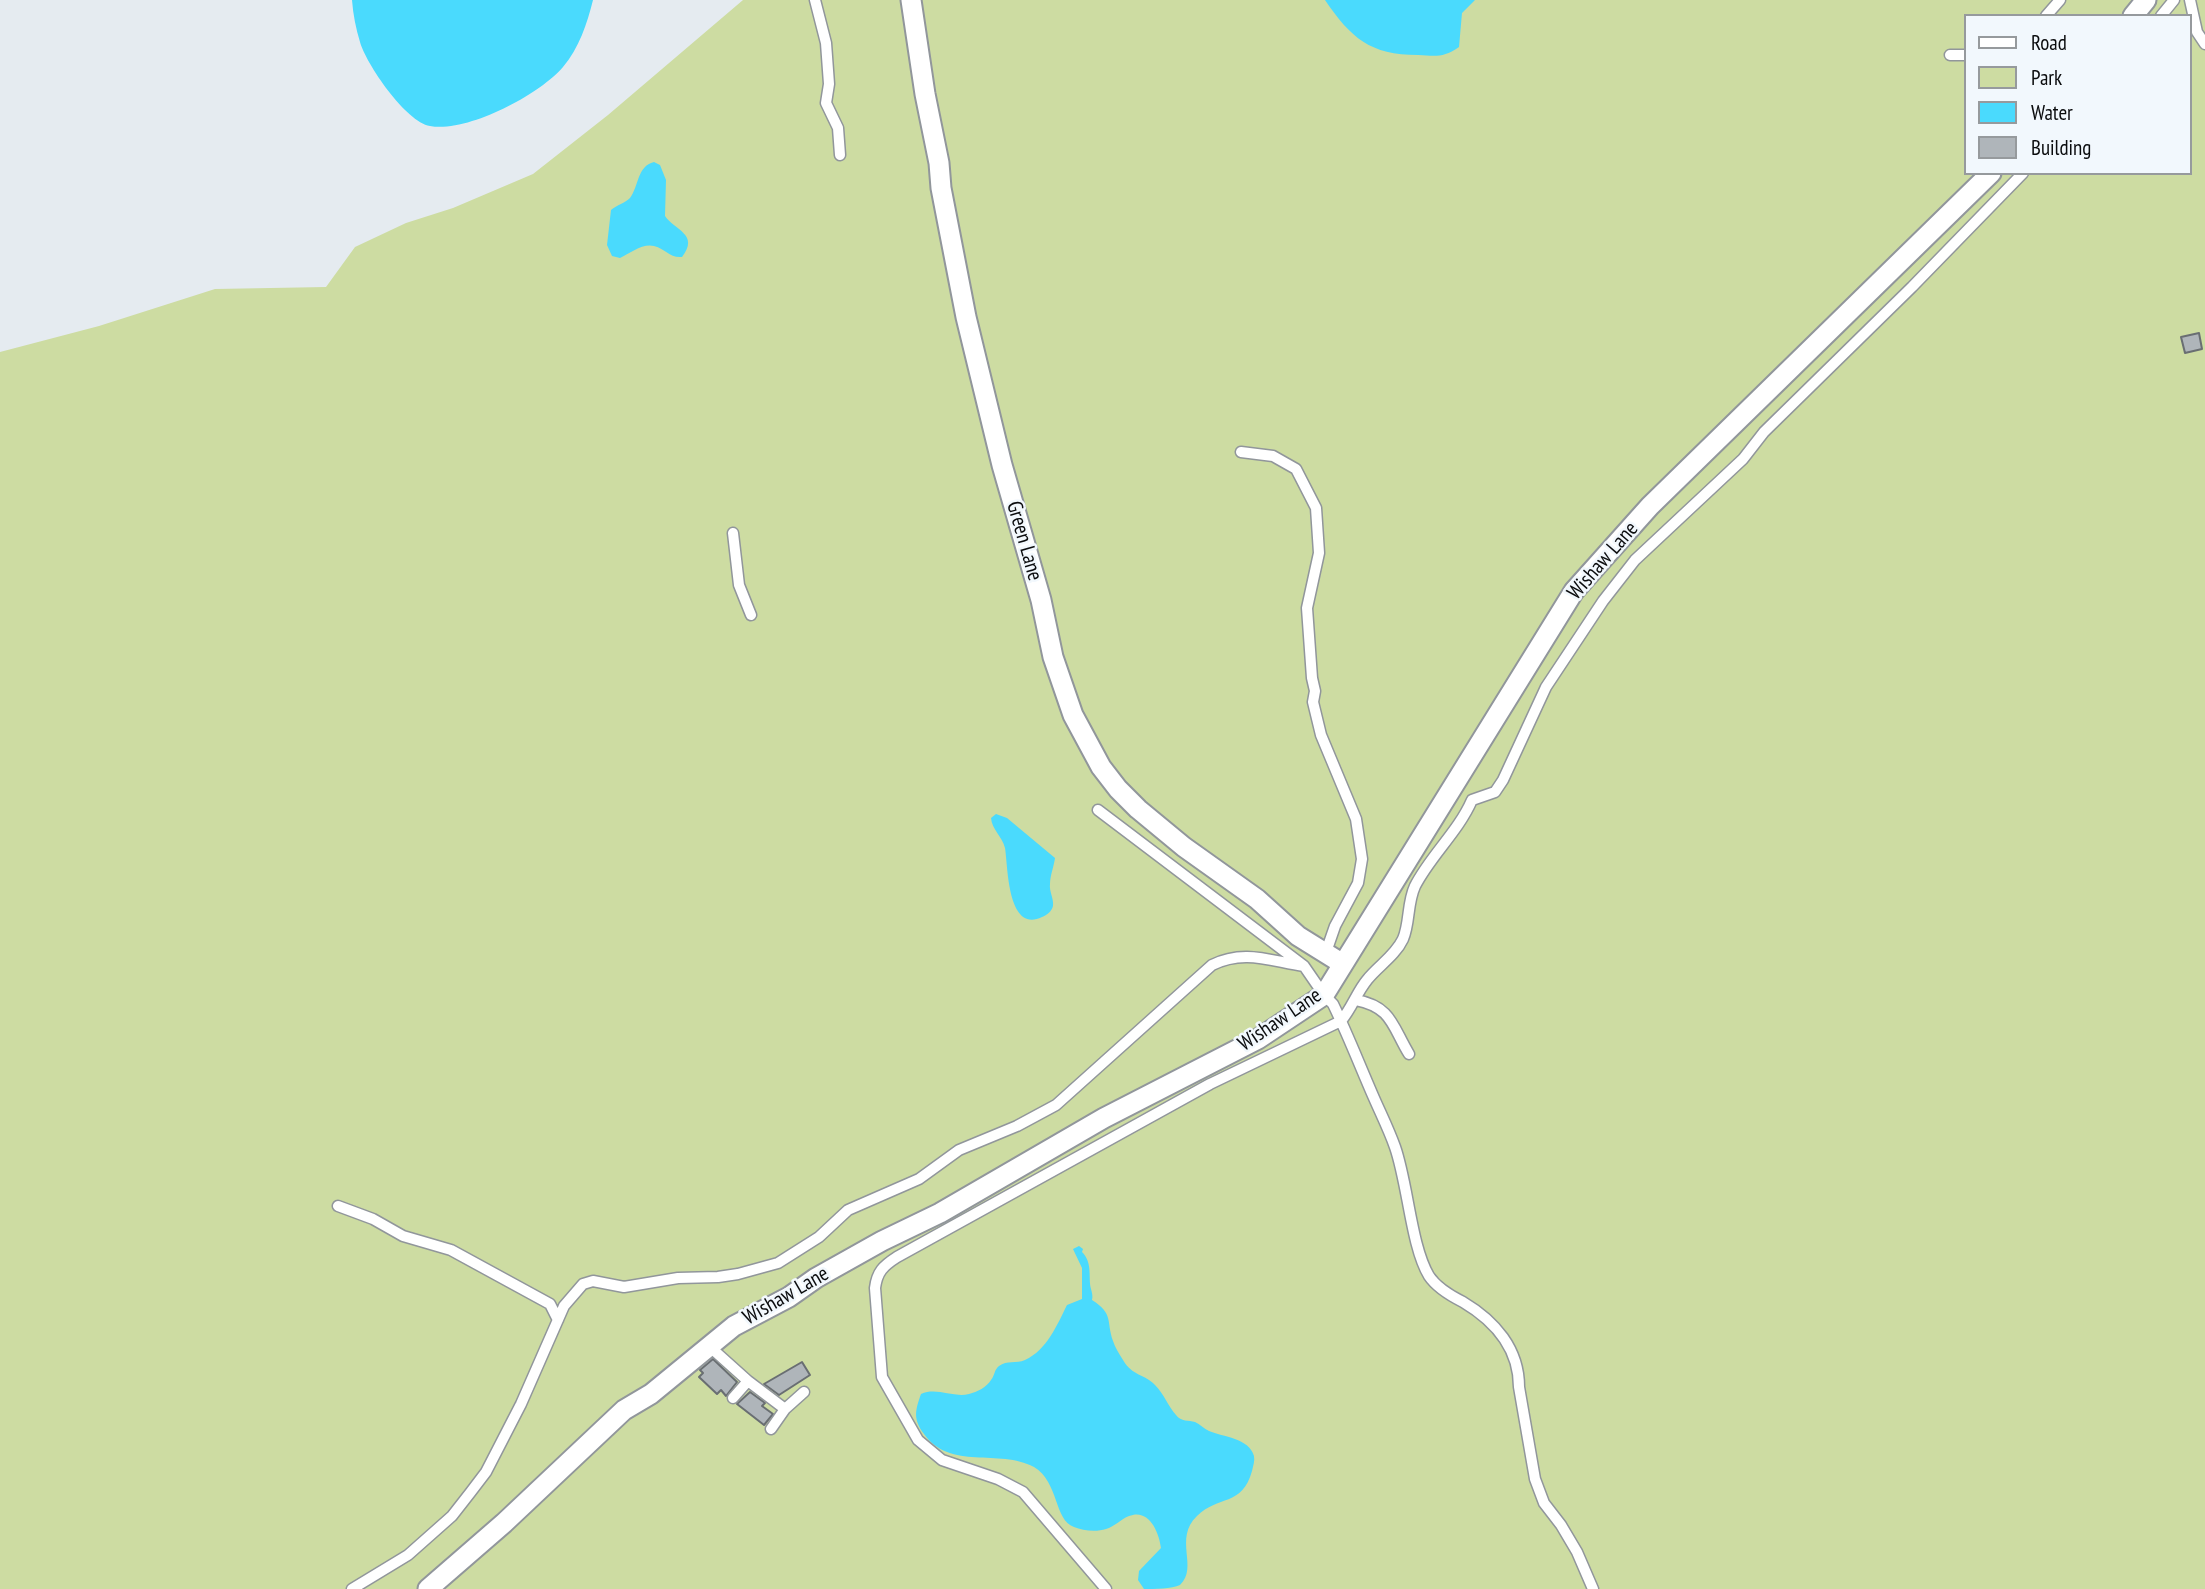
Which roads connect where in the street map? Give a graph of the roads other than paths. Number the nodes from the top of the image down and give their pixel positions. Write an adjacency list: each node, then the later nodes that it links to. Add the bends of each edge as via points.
1 (815, 0): 13 (lane, via 826,43 826,103 838,128)
2 (911, 0): 20 (street, Green Lane, via 965,317 1053,657 1073,715 1101,766 1138,809 1298,936)
3 (2060, 0): 7 (lane)
4 (2146, 0): 8 (street)
5 (2174, 0): 9 (lane)
6 (2190, 0): 10 (lane, via 2197,32)
7 (2048, 14)
8 (2135, 14)
9 (2163, 14)
10 (2205, 44)
11 (1950, 55): 12 (lane)
12 (1964, 55)
13 (840, 155)
14 (1989, 175): 21 (street, Wishaw Lane, via 1650,506 1574,591)
15 (2020, 175): 24 (lane, via 1764,432 1744,459 1635,560 1546,687 1495,792 1472,800 1427,867 1414,888 1404,938 1366,981)
16 (1241, 452): 20 (lane, via 1273,456 1296,468 1316,508 1319,554 1307,608 1313,702 1321,735 1356,819 1362,859 1358,883)
17 (733, 533): 18 (lane, via 739,585)
18 (751, 615)
19 (1098, 810): 22 (lane)
20 (1326, 952): 21 (street, Green Lane)
21 (1343, 964): 23 (street, Wishaw Lane)
22 (1304, 966): 23 (lane); 28 (lane, via 1244,956 1227,957 1212,965 1056,1105 959,1150 919,1180 848,1210 819,1237 778,1263 738,1274 639,1286 593,1281 574,1293)
23 (1324, 995): 25 (lane); 29 (street, Wishaw Lane, via 1258,1038 816,1278)
24 (1356, 1000): 25 (lane); 26 (lane, via 1381,1007)
25 (1341, 1021): 37 (lane, via 1210,1084 897,1257 877,1275 882,1377 918,1440 942,1460 1023,1492); 38 (lane, via 1394,1145 1422,1261 1431,1279 1482,1315 1506,1340 1519,1375 1535,1479)
26 (1409, 1054)
27 (338, 1206): 28 (lane, via 403,1236 451,1250 550,1304)
28 (558, 1320): 35 (lane, via 501,1445 470,1493 452,1516 408,1555)
29 (708, 1346): 30 (lane); 36 (street, Wishaw Lane, via 651,1394 624,1410)
30 (748, 1381): 32 (lane); 33 (lane)
31 (804, 1392): 33 (lane)
32 (733, 1398)
33 (785, 1409): 34 (lane)
34 (771, 1429)
35 (352, 1589)
36 (428, 1589)
37 (1106, 1589)
38 (1594, 1589)

